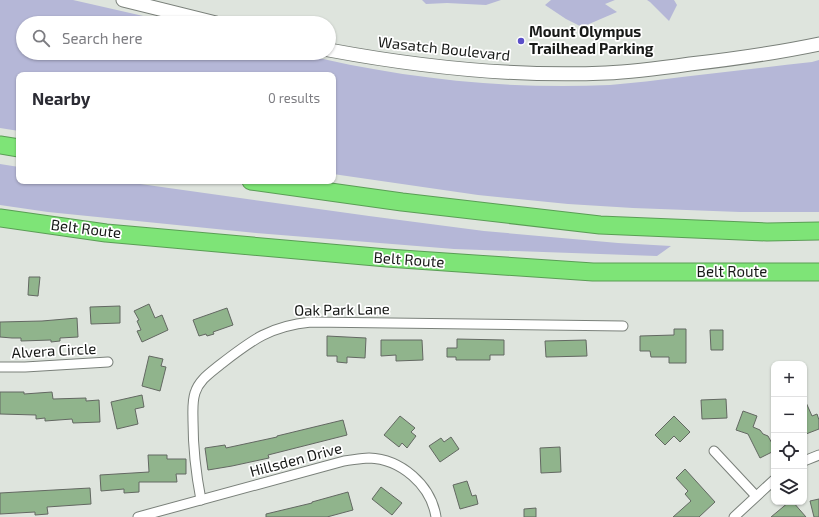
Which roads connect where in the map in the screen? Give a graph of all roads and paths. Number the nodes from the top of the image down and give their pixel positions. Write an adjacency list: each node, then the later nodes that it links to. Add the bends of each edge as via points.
1 (123, 0): 2 (street)
2 (188, 16)
3 (819, 44): 4 (street, Wasatch Boulevard, via 742,58 657,69 574,74 443,67)
4 (336, 51)
5 (0, 146): 6 (highway)
6 (16, 148)
7 (273, 184): 9 (highway, via 600,225 767,232)
8 (0, 218): 10 (highway, Belt Route, via 113,233 387,258 585,272)
9 (819, 231)
10 (819, 272)
11 (623, 326): 19 (street, Oak Park Lane, via 310,322 274,329 248,343 204,378 197,388 193,400 193,439)
12 (108, 362): 13 (street, Alvera Circle)
13 (0, 367)
14 (714, 451): 18 (street)
15 (819, 455): 16 (street)
16 (807, 460)
17 (771, 483): 18 (street)
18 (756, 496): 22 (street)
19 (201, 500): 20 (street, Hillsden Drive); 21 (street, Hillsden Drive, via 344,461 370,458 396,465 412,475 425,490)
20 (138, 517)
21 (436, 517)
22 (734, 517)

